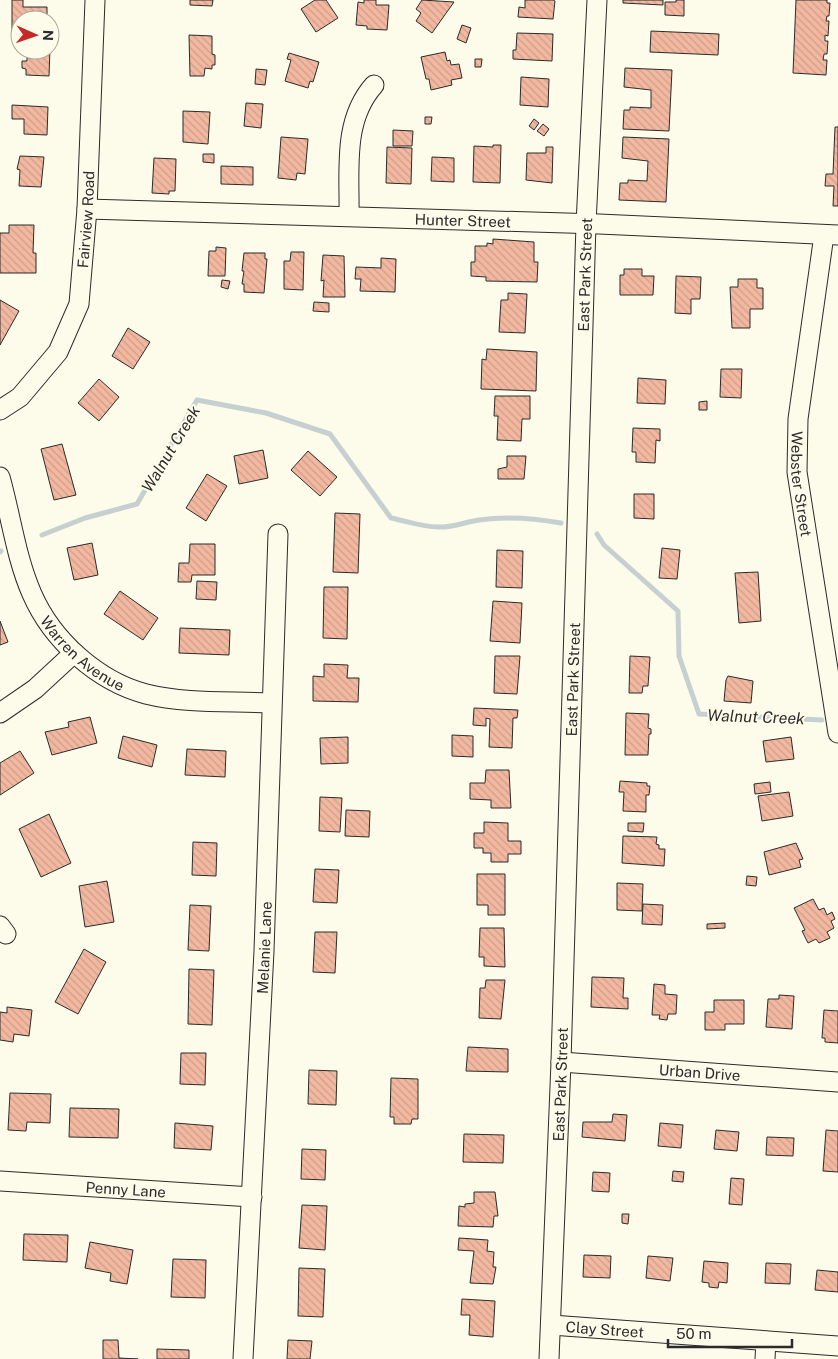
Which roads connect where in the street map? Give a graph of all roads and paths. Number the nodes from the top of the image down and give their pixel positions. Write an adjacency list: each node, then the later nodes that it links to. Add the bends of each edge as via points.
1 (95, 0): 4 (street, Fairview Road)
2 (596, 0): 6 (street, East Park Street)
3 (374, 85): 5 (street, via 360,102 351,130)
4 (88, 209): 5 (street, Hunter Street); 8 (street, Fairview Road, via 82,284 73,322 50,363 20,396)
5 (349, 216): 6 (street, Hunter Street)
6 (586, 224): 7 (street, Hunter Street); 15 (street, East Park Street)
7 (831, 235): 14 (street, Webster Street, via 798,419 797,472)
8 (0, 410)
9 (0, 478): 11 (street, Warren Avenue, via 31,592 41,613)
10 (278, 534): 12 (street, Melanie Lane)
11 (74, 653): 12 (street, Warren Avenue, via 106,676 144,693 185,700); 13 (street, via 35,689)
12 (270, 703): 18 (street, Melanie Lane, via 264,951)
13 (0, 713)
14 (838, 733)
15 (561, 1062): 16 (street, Urban Drive); 19 (street, East Park Street)
16 (838, 1082)
17 (0, 1181): 18 (street, Penny Lane)
18 (252, 1198): 22 (street, Melanie Lane)
19 (551, 1325): 20 (street, Clay Street); 23 (street, East Park Street)
20 (766, 1350): 21 (street, Clay Street)
21 (828, 1350)
22 (243, 1359)
23 (549, 1359)

